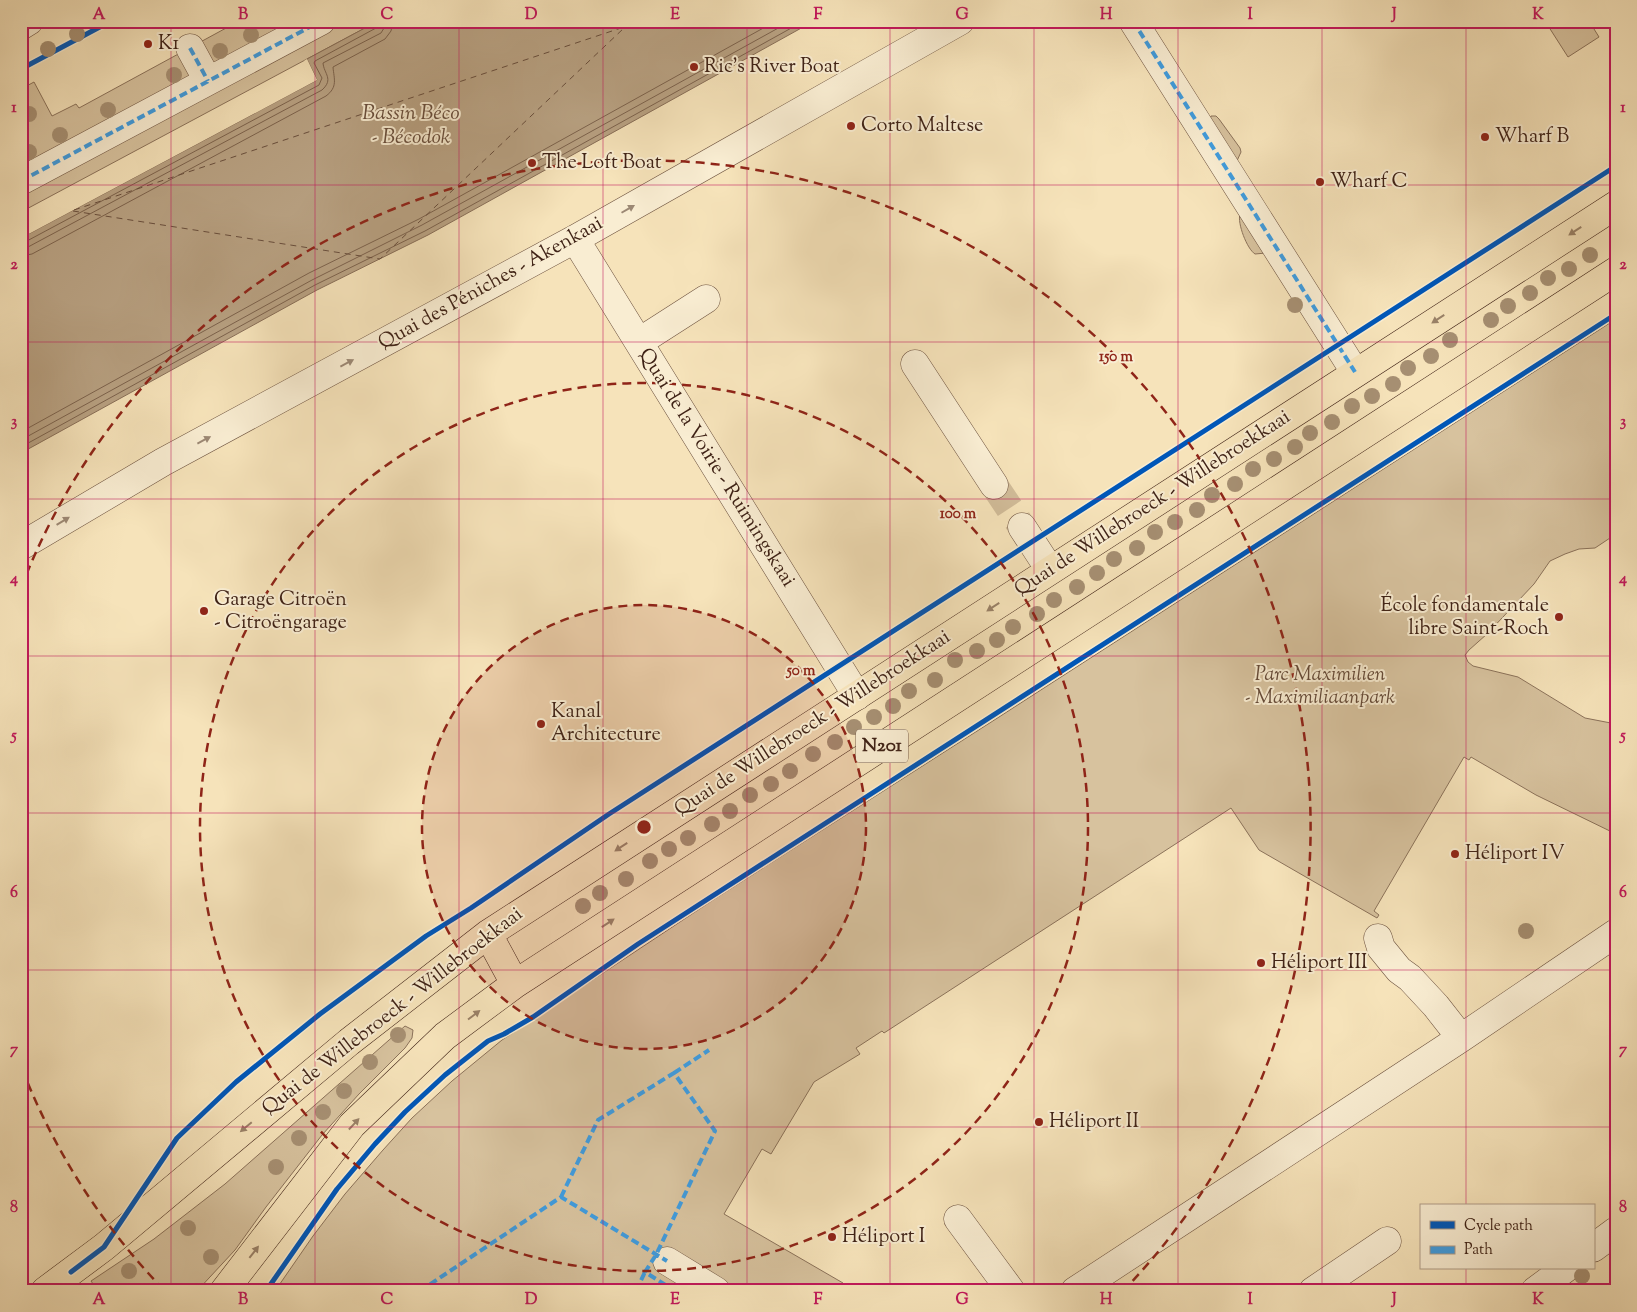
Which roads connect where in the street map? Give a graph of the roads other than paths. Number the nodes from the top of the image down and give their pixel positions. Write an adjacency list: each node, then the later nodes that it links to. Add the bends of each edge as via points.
1 (29, 21): 5 (street)
2 (960, 21): 10 (street, Quai des Péniches - Akenkaai, one-way to 2)
3 (1133, 21): 15 (street)
4 (316, 22): 7 (street)
5 (21, 26)
6 (190, 48): 7 (street)
7 (208, 81): 8 (street)
8 (21, 181)
9 (1616, 205): 15 (main road, Quai de Willebroeck - Willebroekkaai / N201, one-way to 15)
10 (575, 239): 13 (street, Quai de la Voirie - Ruimingskaai); 18 (street, Quai des Péniches - Akenkaai, one-way to 10, via 163,462)
11 (1616, 271): 24 (main road, N201, one-way to 11)
12 (706, 299): 13 (street)
13 (638, 342): 20 (street, Quai de la Voirie - Ruimingskaai)
14 (915, 364): 16 (street)
15 (1355, 372): 19 (main road, Quai de Willebroeck - Willebroekkaai / N201)
16 (994, 485)
17 (1022, 527): 19 (street)
18 (21, 546)
19 (1050, 570): 20 (main road, Quai de Willebroeck - Willebroekkaai / N201, one-way to 20)
20 (857, 696): 22 (main road, Quai de Willebroeck - Willebroekkaai / N201, one-way to 22)
21 (1616, 933): 25 (street)
22 (488, 934): 24 (main road); 30 (main road, Quai de Willebroeck - Willebroekkaai / N201, one-way to 30, via 349,1042 104,1247)
23 (1378, 938): 25 (street, via 1381,948 1398,970 1436,1006)
24 (515, 984): 31 (main road, N201, one-way to 24, via 352,1125 445,1036)
25 (1461, 1038): 34 (street)
26 (958, 1219): 33 (street)
27 (1387, 1241): 35 (street)
28 (667, 1261): 32 (street)
29 (1563, 1270): 36 (street)
30 (45, 1291)
31 (224, 1291)
32 (716, 1291)
33 (1011, 1291)
34 (1075, 1291)
35 (1313, 1291)
36 (1535, 1291)

